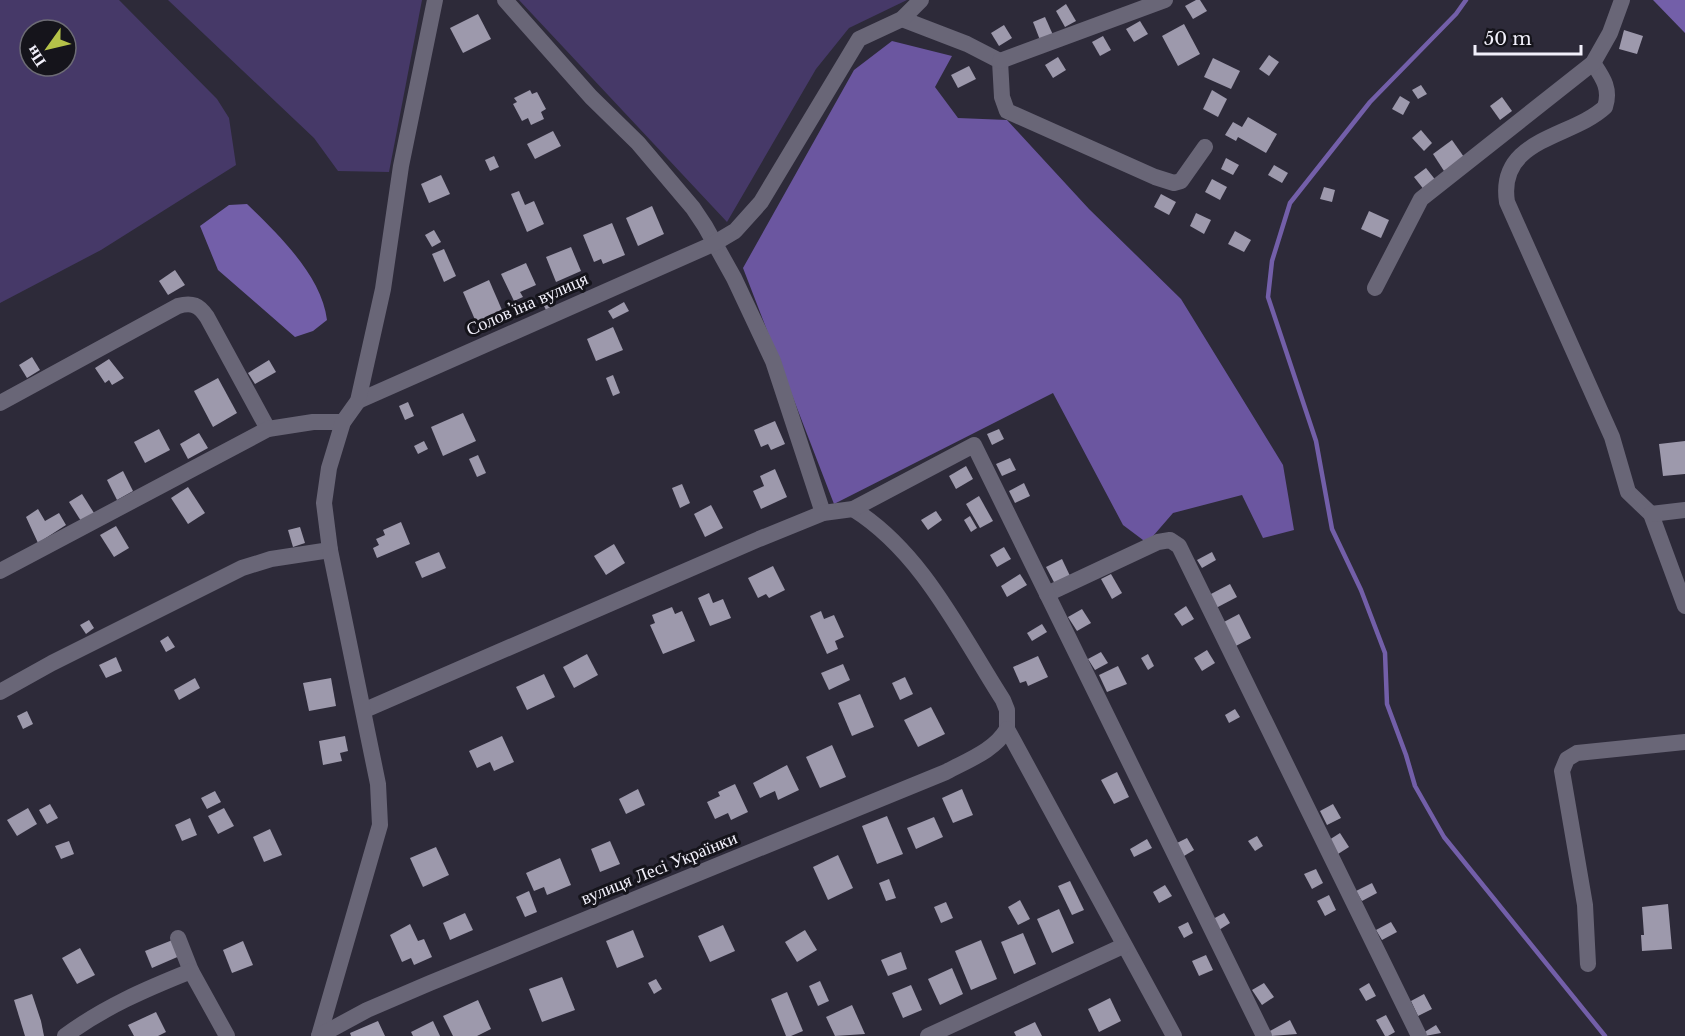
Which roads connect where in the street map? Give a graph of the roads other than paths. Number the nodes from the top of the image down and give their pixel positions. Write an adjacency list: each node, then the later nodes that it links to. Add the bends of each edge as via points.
1 (435, 0): 12 (street, via 401,166 383,289)
2 (505, 0): 10 (street, via 693,208)
3 (921, 0): 6 (street)
4 (1165, 0): 7 (street)
5 (1622, 0): 8 (street)
6 (902, 19): 7 (street); 10 (street, Соловʼїна вулиця, via 859,39 761,202 735,231)
7 (1000, 61): 9 (street, via 1002,97 1007,111 1155,177 1181,182)
8 (1593, 63): 11 (street, via 1422,199); 19 (street, via 1606,82 1605,107 1532,147 1510,171 1505,192 1517,230 1612,437 1626,486)
9 (1205, 147)
10 (713, 244): 12 (street, Соловʼїна вулиця); 18 (street, via 734,278 773,361)
11 (1375, 288)
12 (358, 401): 14 (street)
13 (0, 403): 15 (street, via 178,306 194,304 207,317)
14 (343, 422): 15 (street); 20 (street, via 329,468 324,503)
15 (268, 429): 21 (street)
16 (853, 509): 18 (street); 22 (street, via 974,445); 26 (street, via 899,547 925,578 1003,700)
17 (1685, 510): 19 (street)
18 (823, 513): 25 (street)
19 (1651, 514): 23 (street)
20 (330, 550): 24 (street, via 271,559 242,568); 25 (street)
21 (0, 571)
22 (1047, 594): 37 (street); 38 (street, via 1158,542 1170,540 1179,546)
23 (1685, 606)
24 (0, 692)
25 (365, 710): 34 (street, via 378,784 380,825)
26 (1007, 729): 29 (street); 34 (street, вулиця Лесі Українки, via 983,753 946,772 441,978)
27 (1685, 742): 30 (street, via 1577,753 1564,764 1565,794 1585,905)
28 (177, 938): 31 (street)
29 (1124, 946): 35 (street); 36 (street)
30 (1588, 964)
31 (191, 971): 32 (street, via 130,996); 33 (street)
32 (65, 1036)
33 (227, 1036)
34 (319, 1036)
35 (928, 1036)
36 (1174, 1036)
37 (1264, 1036)
38 (1419, 1036)

